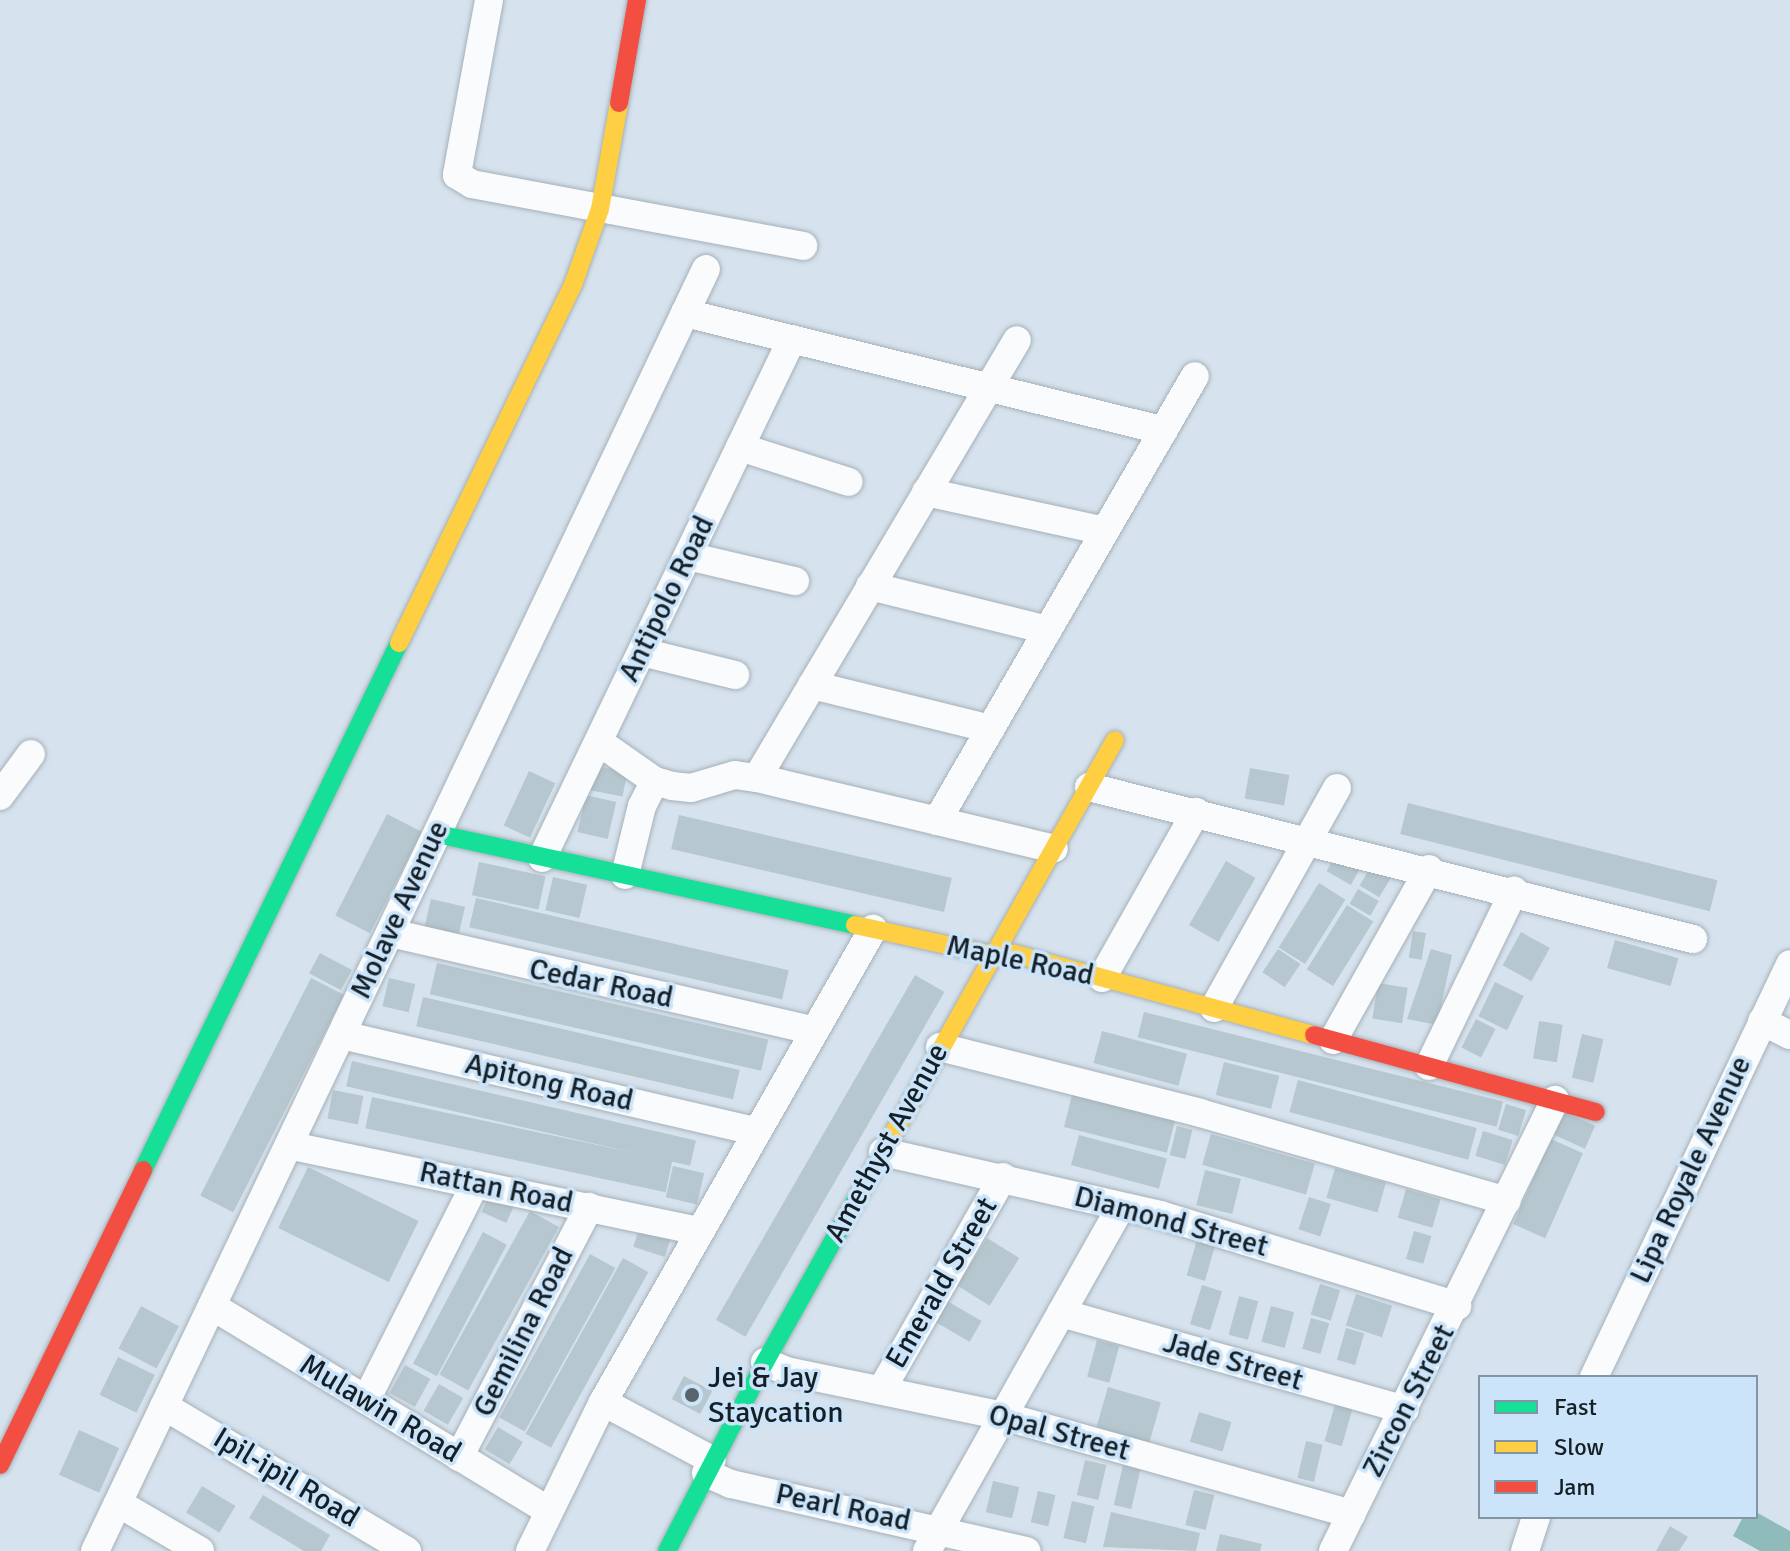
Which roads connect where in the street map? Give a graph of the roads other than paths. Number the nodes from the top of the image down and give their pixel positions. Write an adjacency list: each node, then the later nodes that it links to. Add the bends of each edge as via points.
1 (489, 0): 3 (street, via 457,175 472,184)
2 (637, 0): 3 (street)
3 (600, 209): 4 (street); 78 (street, via 574,282)
4 (803, 246)
5 (706, 269): 6 (street, Molave Avenue)
6 (685, 313): 7 (street); 34 (street, Molave Avenue)
7 (792, 339): 10 (street); 12 (street, Antipolo Road)
8 (1017, 340): 10 (street)
9 (1195, 376): 11 (street)
10 (989, 388): 11 (street); 14 (street)
11 (1164, 431): 15 (street)
12 (740, 447): 13 (street); 16 (street, Antipolo Road)
13 (849, 482)
14 (926, 492): 15 (street); 18 (street)
15 (1105, 531): 19 (street)
16 (688, 556): 17 (street); 20 (street, Antipolo Road)
17 (795, 581)
18 (870, 586): 19 (street); 22 (street)
19 (1048, 630): 23 (street)
20 (642, 652): 21 (street); 25 (street, Antipolo Road)
21 (735, 675)
22 (812, 685): 23 (street); 27 (street)
23 (991, 729): 33 (street)
24 (1115, 740): 29 (street, Amethyst Avenue)
25 (599, 742): 28 (street); 37 (street, Antipolo Road)
26 (31, 754): 31 (street)
27 (757, 778): 28 (street, via 735,775 691,788); 33 (street)
28 (655, 781): 39 (street, via 642,806)
29 (1089, 787): 32 (street); 36 (street, Amethyst Avenue)
30 (1337, 788): 35 (street)
31 (0, 796)
32 (1196, 812): 35 (street); 46 (street)
33 (937, 821): 36 (street)
34 (438, 834): 37 (street, Maple Road); 42 (street, Molave Avenue)
35 (1311, 839): 38 (street); 47 (street)
36 (1054, 849): 44 (street, Amethyst Avenue)
37 (542, 858): 39 (street, Maple Road)
38 (1429, 869): 40 (street); 52 (street)
39 (625, 875): 41 (street, Maple Road)
40 (1514, 891): 43 (street); 54 (street)
41 (873, 929): 44 (street, Maple Road); 49 (street)
42 (391, 933): 49 (street, Cedar Road); 50 (street, Molave Avenue)
43 (1693, 939)
44 (993, 955): 46 (street, Maple Road, via 1015,954); 53 (street, Amethyst Avenue)
45 (1790, 964): 48 (street, Lipa Royale Avenue)
46 (1102, 978): 47 (street, Maple Road)
47 (1214, 1008): 52 (street, Maple Road)
48 (1762, 1021): 51 (street); 70 (street, Lipa Royale Avenue)
49 (812, 1030): 57 (street)
50 (342, 1035): 57 (street, Apitong Road); 58 (street, Molave Avenue)
51 (1790, 1035)
52 (1333, 1040): 54 (street, Maple Road)
53 (940, 1047): 59 (street, Amethyst Avenue); 62 (street, via 1200,1113)
54 (1429, 1066): 55 (street, Maple Road)
55 (1555, 1100): 56 (street, Maple Road); 62 (street, Zircon Street)
56 (1596, 1112)
57 (755, 1131): 65 (street)
58 (292, 1146): 61 (street, Rattan Road); 66 (street, Molave Avenue)
59 (883, 1152): 60 (street, Diamond Street); 69 (street, Amethyst Avenue)
60 (1003, 1177): 64 (street, Diamond Street); 71 (street, Emerald Street)
61 (475, 1184): 63 (street, Rattan Road); 72 (street)
62 (1507, 1201): 67 (street, Zircon Street)
63 (589, 1207): 65 (street, Rattan Road); 77 (street, Gemilina Road)
64 (1121, 1207): 67 (street, Diamond Street); 68 (street)
65 (700, 1231): 73 (street)
66 (212, 1306): 72 (street, Mulawin Road); 74 (street, Molave Avenue)
67 (1457, 1306): 75 (street, Zircon Street)
68 (1061, 1313): 75 (street, Jade Street); 76 (street)
69 (765, 1362): 71 (street, Opal Street); 79 (street, Amethyst Avenue)
70 (1595, 1375)
71 (882, 1389): 76 (street, Opal Street)
72 (366, 1400): 77 (street, Mulawin Road)
73 (603, 1402): 79 (street, Pearl Road); 81 (street)
74 (164, 1406): 80 (street, Molave Avenue); 87 (street, Ipil-ipil Road)
75 (1405, 1410): 82 (street, Zircon Street)
76 (1003, 1416): 82 (street, Opal Street); 84 (street)
77 (459, 1457): 81 (street, Mulawin Road)
78 (0, 1465)
79 (709, 1466): 84 (street, Pearl Road, via 731,1484); 89 (street, Amethyst Avenue)
80 (118, 1503): 85 (street, Molave Avenue); 86 (street)
81 (549, 1511): 88 (street)
82 (1352, 1514): 91 (street, Zircon Street)
83 (1535, 1519): 92 (street)
84 (933, 1540): 90 (street, Pearl Road)
85 (95, 1551)
86 (200, 1551)
87 (407, 1551)
88 (530, 1551)
89 (667, 1551)
90 (1027, 1551)
91 (1333, 1551)
92 (1525, 1551)

